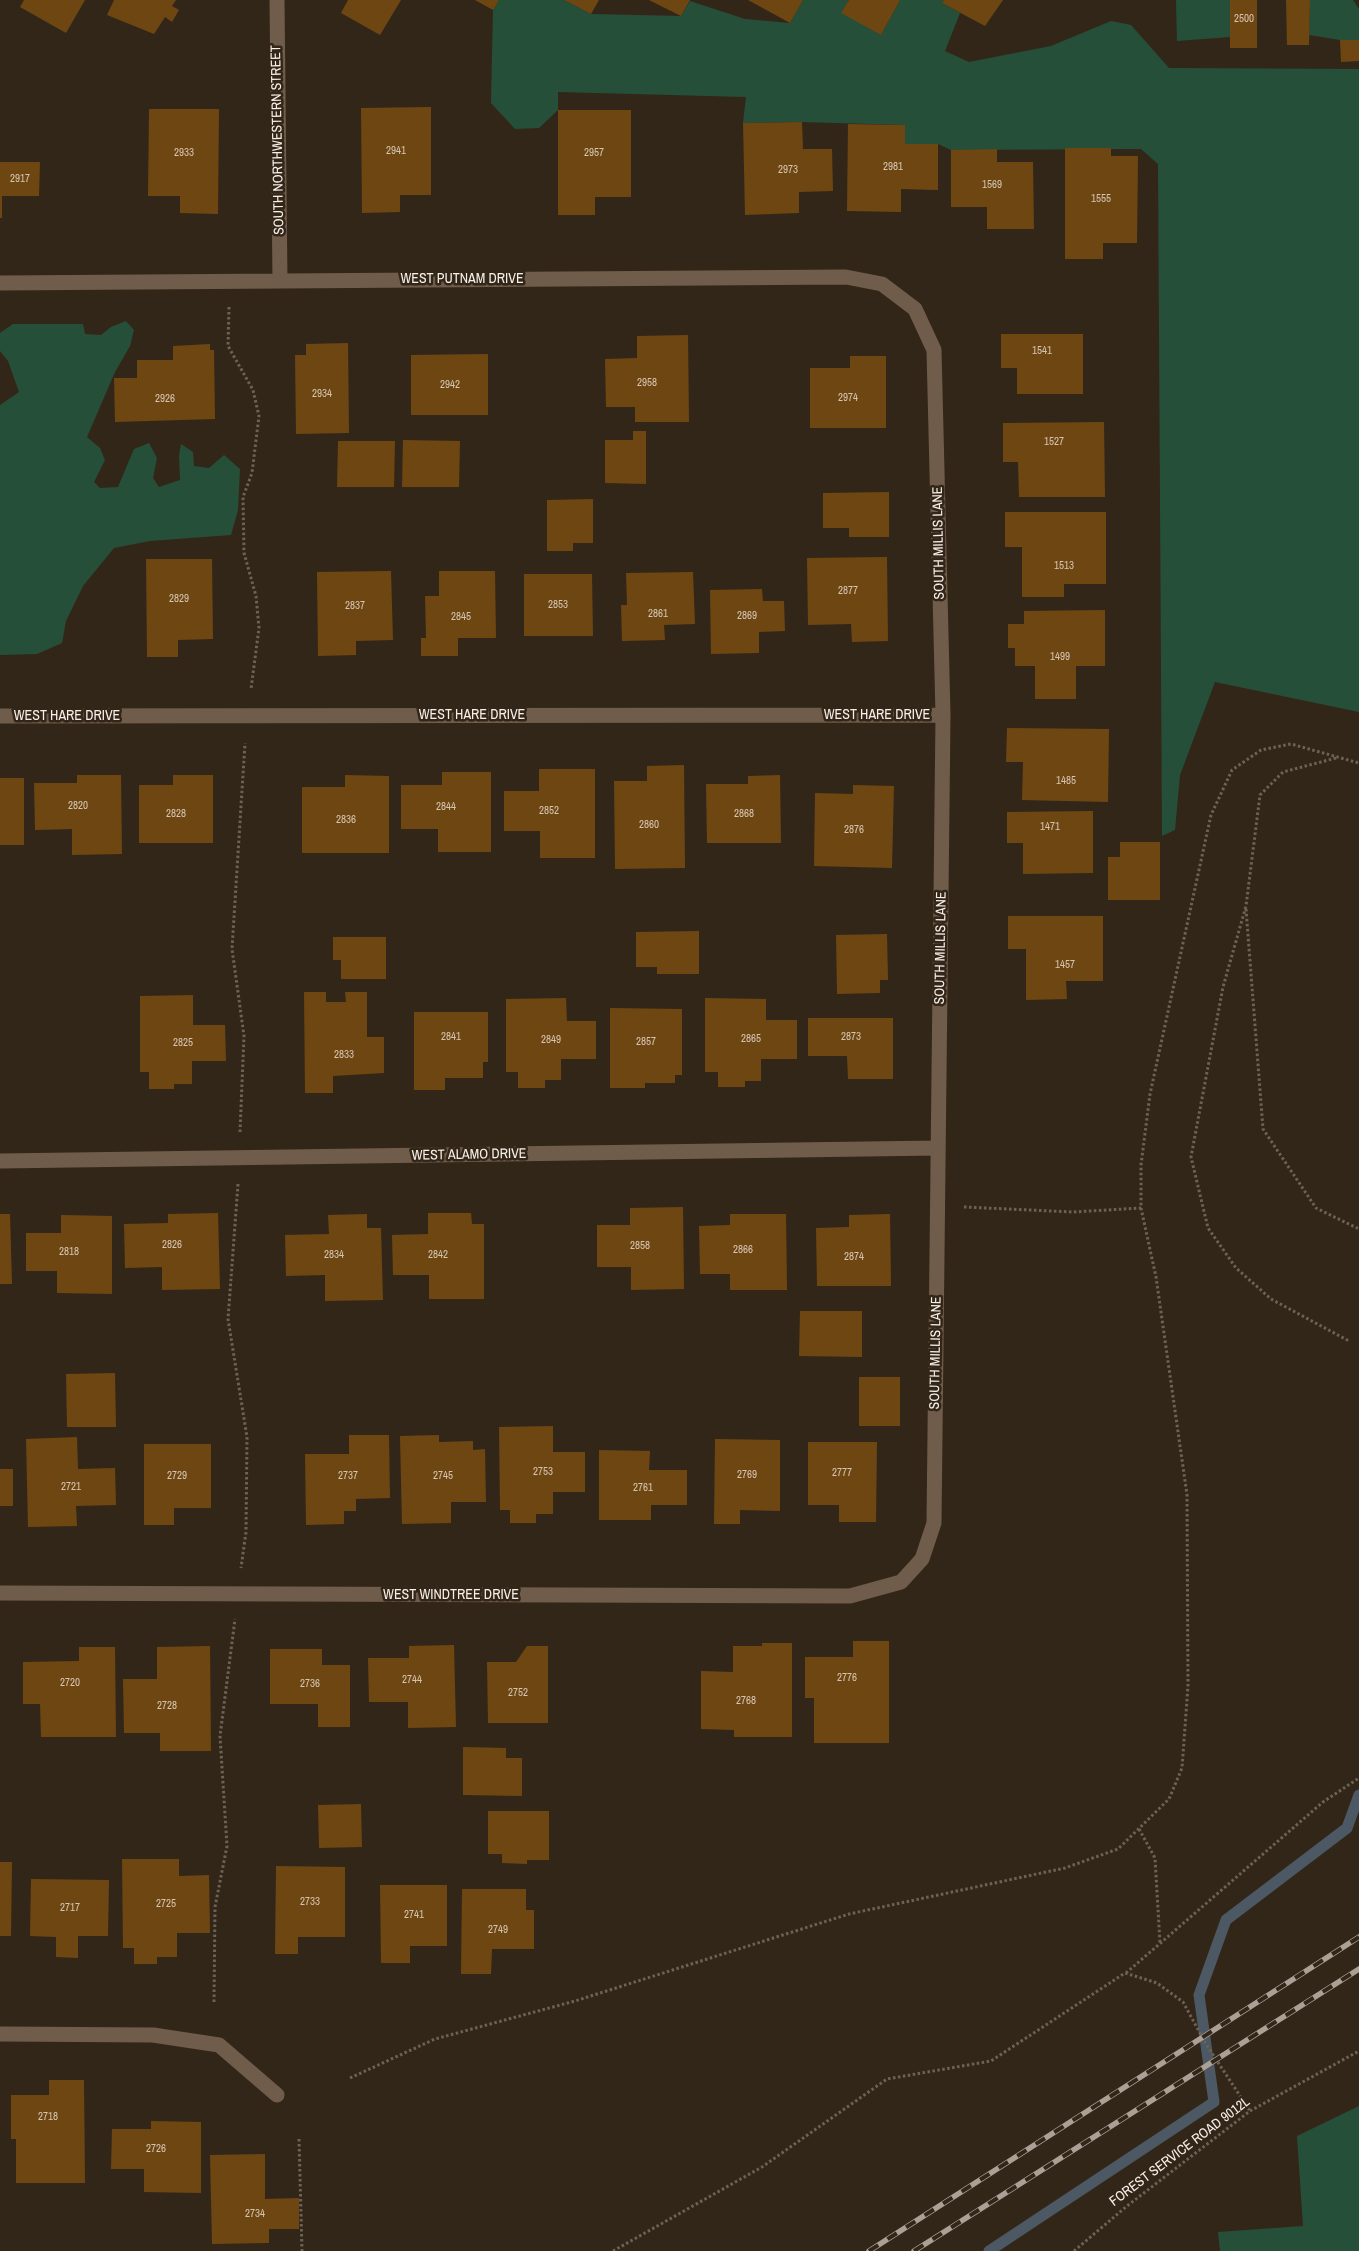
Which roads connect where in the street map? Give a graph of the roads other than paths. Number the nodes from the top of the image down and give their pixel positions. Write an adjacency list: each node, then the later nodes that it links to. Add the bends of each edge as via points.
1 (276, 0): 2 (street, SOUTH NORTHWESTERN STREET)
2 (280, 280): 3 (street, WEST PUTNAM DRIVE); 4 (street, WEST PUTNAM DRIVE, via 846,276 882,284)
3 (0, 283)
4 (915, 309): 5 (street, SOUTH MILLIS LANE, via 934,350)
5 (943, 715): 6 (street, WEST HARE DRIVE); 7 (street, SOUTH MILLIS LANE)
6 (0, 716)
7 (938, 1148): 8 (street, WEST ALAMO DRIVE); 9 (street, SOUTH MILLIS LANE, via 934,1522 922,1559)
8 (0, 1162)
9 (901, 1582): 10 (street, WEST WINDTREE DRIVE, via 850,1596)
10 (0, 1593)
11 (0, 2034): 12 (street, via 153,2035 219,2045)
12 (277, 2095)

